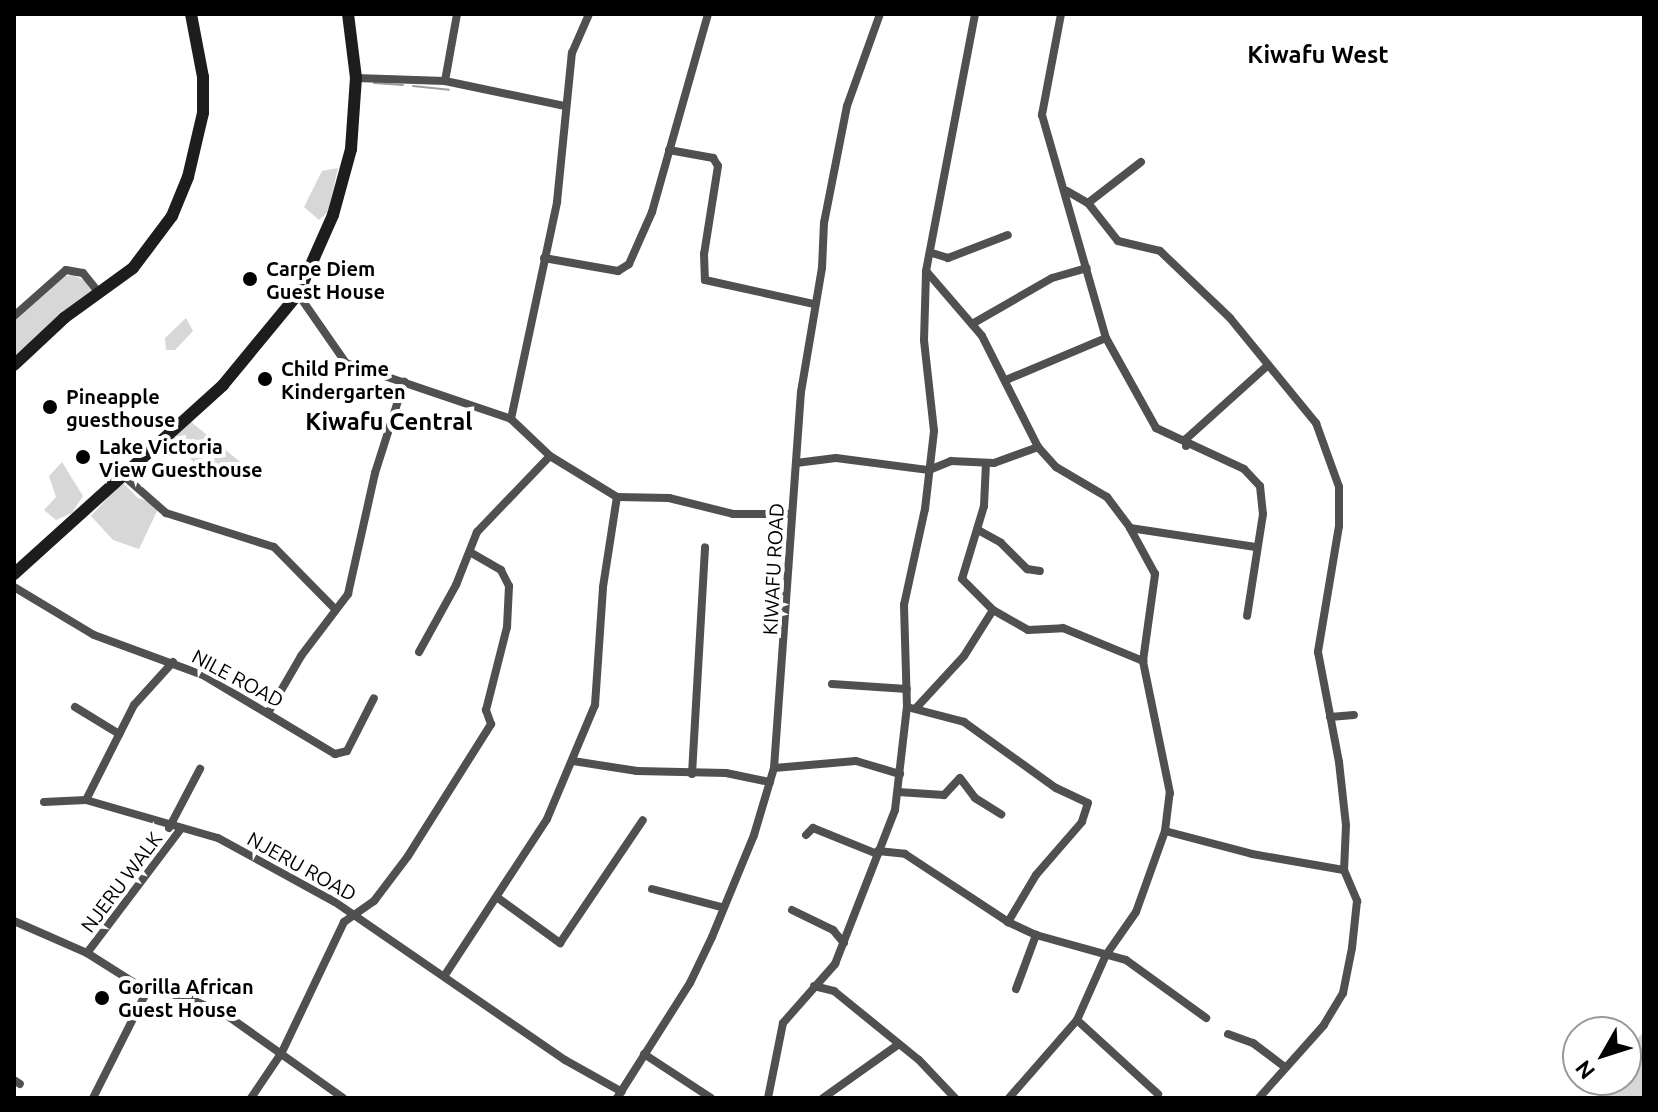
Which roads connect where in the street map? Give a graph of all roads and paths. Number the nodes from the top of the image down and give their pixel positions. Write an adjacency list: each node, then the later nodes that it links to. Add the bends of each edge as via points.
1 (191, 14): 21 (street, via 203,104 188,177 158,238 133,268)
2 (348, 14): 9 (street)
3 (457, 14): 10 (street)
4 (589, 14): 11 (street, via 572,53)
5 (708, 14): 12 (street)
6 (880, 14): 23 (street, KIWAFU ROAD, via 861,57 834,161)
7 (975, 14): 17 (street, via 941,173)
8 (1061, 14): 14 (street, via 1042,115)
9 (356, 78): 10 (street); 22 (street, via 351,149 342,186)
10 (445, 81): 11 (street)
11 (565, 106): 18 (street, via 561,177)
12 (669, 150): 18 (street, via 652,212 624,269); 23 (street, via 713,158 718,166 705,280)
13 (1141, 162): 15 (street)
14 (1067, 191): 15 (street); 19 (street)
15 (1088, 203): 28 (street, via 1118,241 1160,251 1230,318)
16 (1008, 235): 17 (street, via 948,258)
17 (932, 253): 20 (street)
18 (544, 258): 31 (street, via 533,334)
19 (1087, 268): 25 (street, via 1052,278); 26 (street)
20 (926, 271): 25 (street); 37 (street, via 924,340 934,431)
21 (100, 294): 24 (street, via 83,273 66,270); 27 (street, via 64,318)
22 (298, 294): 30 (street, via 341,359); 38 (street, via 223,385)
23 (814, 304): 35 (street, KIWAFU ROAD)
24 (14, 316)
25 (972, 324): 29 (street)
26 (1106, 338): 29 (street); 32 (street, via 1149,421)
27 (14, 365)
28 (1267, 366): 32 (street, via 1186,439); 63 (street, via 1316,423 1341,496 1318,652)
29 (1006, 380): 33 (street)
30 (404, 382): 31 (street); 49 (street, via 375,473 348,594)
31 (511, 419): 34 (street)
32 (1186, 446): 44 (street, via 1254,476 1264,500)
33 (1038, 447): 36 (street); 41 (street, via 1056,467 1107,497)
34 (550, 456): 39 (street); 45 (street, via 477,532)
35 (796, 463): 37 (street, via 836,458); 40 (street, KIWAFU ROAD)
36 (986, 463): 37 (street, via 951,461); 42 (street)
37 (929, 470): 56 (street, via 904,605)
38 (124, 476): 47 (street); 49 (street, via 166,513 274,547)
39 (617, 497): 40 (street, via 669,498 733,514); 65 (street, via 603,587 595,705)
40 (791, 514): 66 (street, KIWAFU ROAD)
41 (1130, 528): 44 (street); 53 (street, via 1155,574)
42 (978, 530): 46 (street, via 1001,543 1027,569); 50 (street, via 962,579)
43 (705, 547): 68 (street)
44 (1256, 547): 51 (street)
45 (471, 553): 52 (street); 86 (street, via 501,570 509,586 507,627 485,719 491,724 408,856 374,901)
46 (1040, 571)
47 (14, 574)
48 (14, 587): 54 (street, NILE ROAD, via 94,635)
49 (335, 609): 61 (street)
50 (993, 610): 53 (street, via 1028,630 1063,628); 60 (street, via 964,656)
51 (1247, 616)
52 (419, 652)
53 (1143, 661): 78 (street, via 1170,793)
54 (173, 662): 61 (street, NILE ROAD); 64 (street, via 134,705)
55 (832, 684): 56 (street)
56 (907, 689): 59 (street)
57 (374, 698): 61 (street, NILE ROAD, via 342,754)
58 (75, 707): 64 (street)
59 (907, 707): 60 (street); 69 (street)
60 (917, 707): 88 (street, via 964,722 1056,788 1088,803 1082,822 1036,875)
61 (268, 713)
62 (1354, 715): 63 (street)
63 (1330, 717): 81 (street, via 1346,825)
64 (119, 734): 72 (street)
65 (573, 761): 68 (street); 83 (street, via 547,819)
66 (774, 768): 69 (street, via 856,761); 70 (street, KIWAFU ROAD)
67 (200, 769): 76 (street)
68 (692, 774): 70 (street, via 726,773)
69 (900, 774): 71 (street)
70 (770, 782): 84 (street, KIWAFU ROAD, via 754,835)
71 (898, 792): 74 (street, via 944,795 960,778 975,798); 80 (street, via 892,823)
72 (86, 800): 73 (street); 76 (street, NJERU ROAD)
73 (44, 802)
74 (1001, 814)
75 (643, 820): 83 (street, via 560,943)
76 (169, 828): 77 (street, NJERU ROAD)
77 (180, 830): 86 (street, NJERU ROAD, via 218,838); 91 (street, NJERU WALK)
78 (1165, 831): 81 (street); 92 (street, via 1136,912)
79 (806, 835): 80 (street, via 813,828)
80 (877, 852): 88 (street, via 905,854); 90 (street)
81 (1344, 870): 103 (street, via 1357,901 1343,993 1314,1041)
82 (652, 889): 84 (street)
83 (498, 898): 93 (street)
84 (721, 907): 102 (street, KIWAFU ROAD, via 690,983)
85 (792, 910): 90 (street, via 833,930)
86 (357, 914): 93 (street, NJERU ROAD); 101 (street, via 344,922 324,956)
87 (14, 921): 91 (street)
88 (1008, 922): 89 (street)
89 (1036, 935): 92 (street); 95 (street)
90 (844, 943): 94 (street, via 835,964)
91 (87, 953): 96 (street)
92 (1106, 955): 97 (street, via 1126,960); 98 (street)
93 (445, 975): 105 (street, NJERU ROAD)
94 (814, 986): 100 (street, via 834,991); 110 (street, via 783,1023)
95 (1016, 989)
96 (147, 991): 101 (street, via 206,1004); 106 (street)
97 (1206, 1018)
98 (1077, 1020): 104 (street); 113 (street)
99 (1228, 1034): 103 (street, via 1253,1043)
100 (899, 1044): 111 (street); 112 (street)
101 (282, 1052): 107 (street); 108 (street)
102 (644, 1054): 105 (street, KIWAFU ROAD); 109 (street)
103 (1285, 1067): 114 (street)
104 (1158, 1094)
105 (619, 1095)
106 (93, 1098)
107 (251, 1098)
108 (343, 1098)
109 (711, 1098)
110 (768, 1098)
111 (823, 1098)
112 (955, 1098)
113 (1009, 1098)
114 (1259, 1098)

